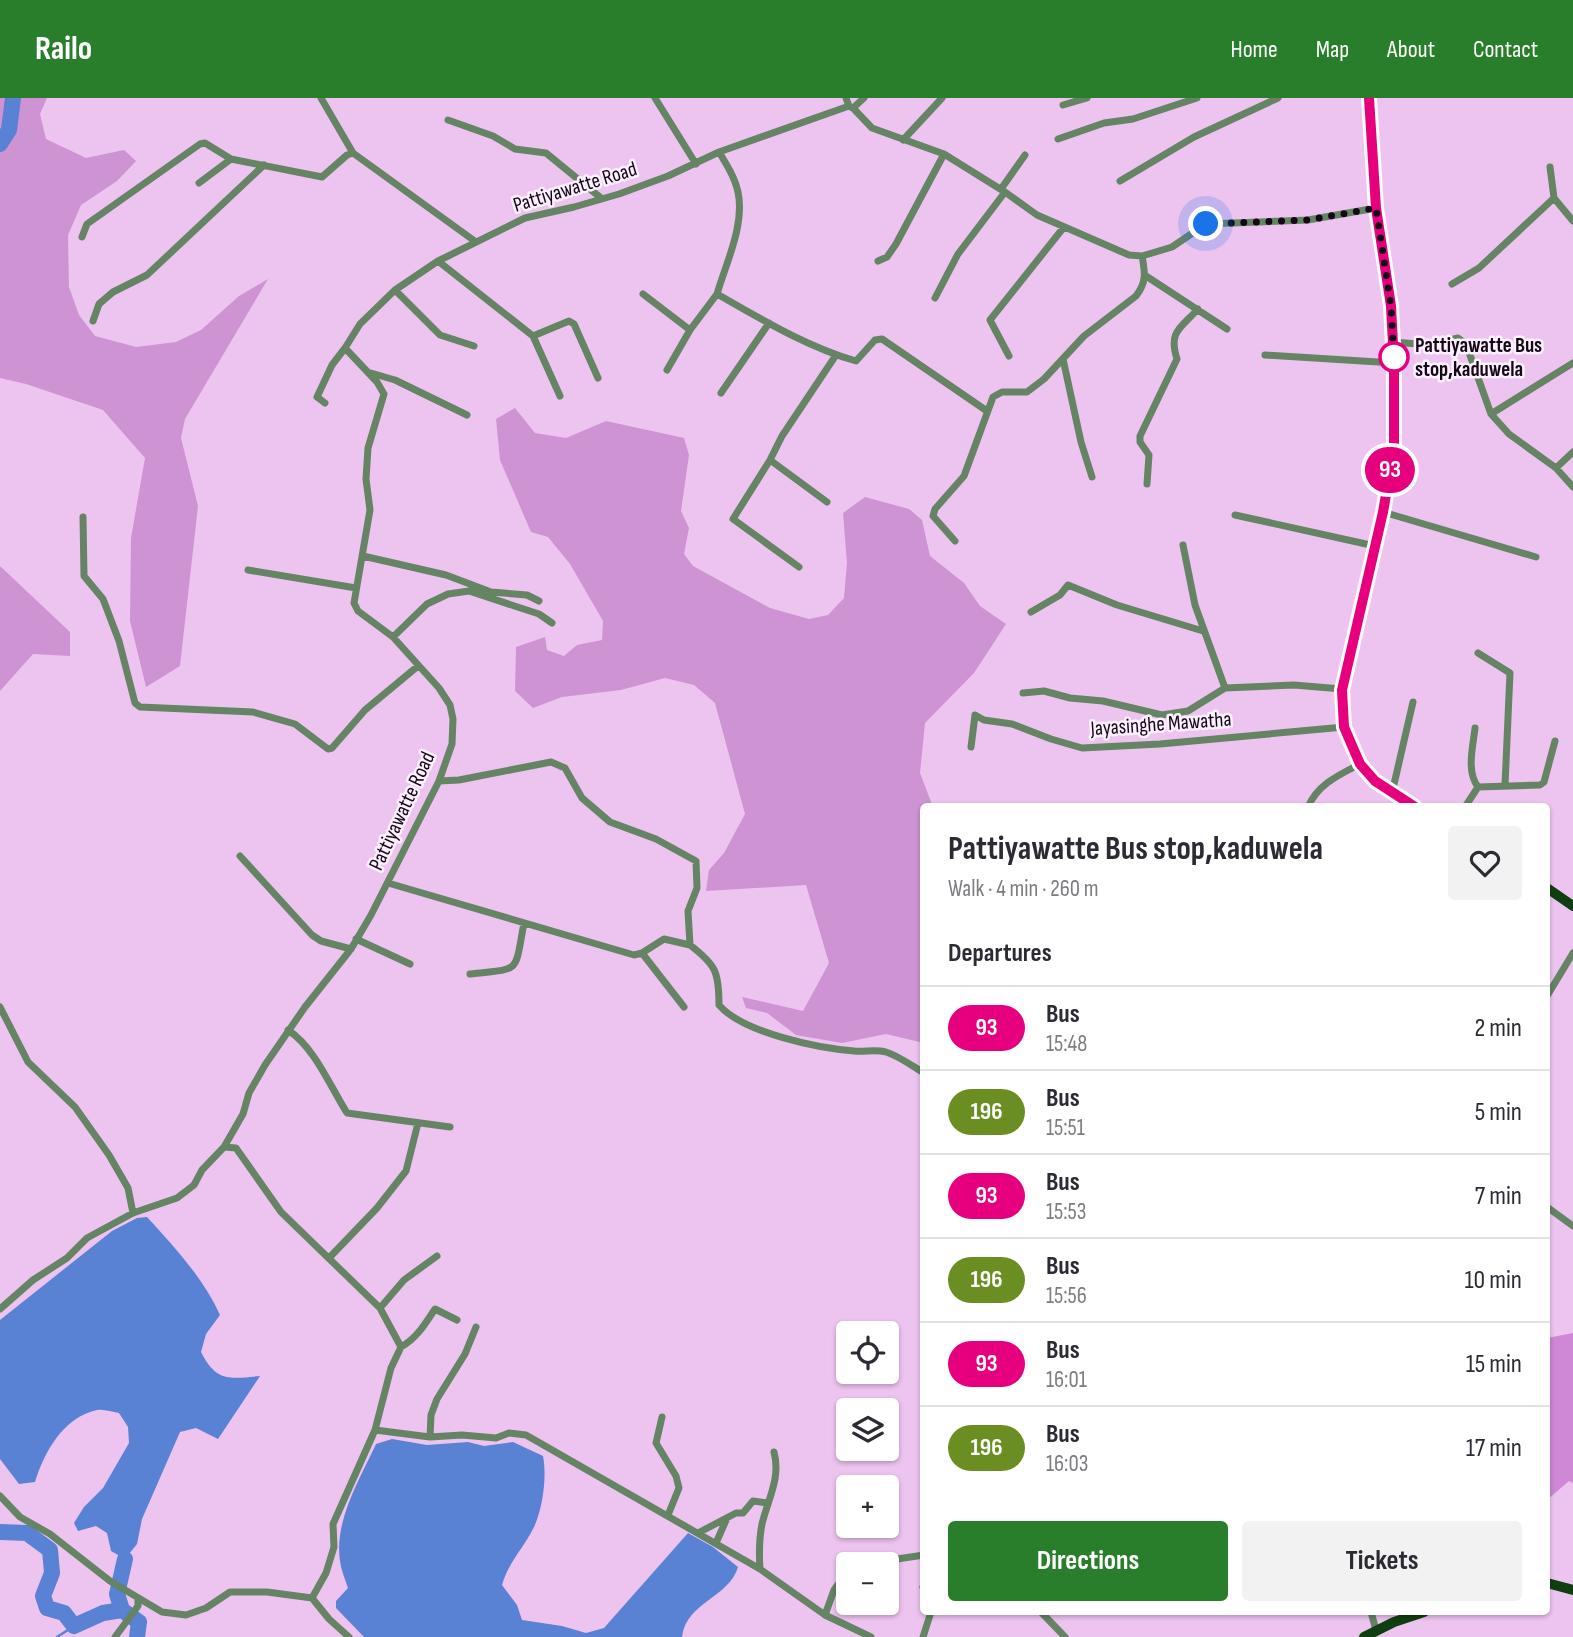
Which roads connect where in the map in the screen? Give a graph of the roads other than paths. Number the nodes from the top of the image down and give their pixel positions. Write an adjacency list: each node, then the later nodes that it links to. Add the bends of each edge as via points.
1 (321, 98): 15 (street)
2 (655, 98): 19 (street)
3 (864, 98): 9 (street)
4 (942, 98): 13 (street)
5 (1087, 98): 10 (street)
6 (1197, 98): 12 (street)
7 (1278, 98): 22 (street, via 1194,137)
8 (1369, 98): 27 (main road)
9 (849, 104): 13 (street, via 872,128); 14 (street, Pattiyawatte Road)
10 (1063, 105)
11 (448, 120): 25 (street, via 515,149 546,153)
12 (1058, 139)
13 (903, 141): 16 (street)
14 (719, 152): 19 (street, Pattiyawatte Road); 39 (street, via 738,193 738,221)
15 (353, 153): 20 (street, via 322,177); 31 (street)
16 (944, 154): 24 (street); 34 (street, via 896,244)
17 (1026, 155): 24 (street)
18 (231, 159): 20 (street); 23 (street); 30 (street, via 200,144 87,224)
19 (696, 164): 25 (street, Pattiyawatte Road)
20 (264, 165): 42 (street, via 146,275 99,304)
21 (1550, 167): 26 (street)
22 (1120, 181)
23 (198, 183)
24 (1003, 190): 29 (street, via 1037,215); 40 (street, via 958,254)
25 (601, 198): 31 (street, Pattiyawatte Road, via 524,218)
26 (1554, 198): 28 (street); 36 (street, via 1479,268)
27 (1376, 208): 32 (street, via 1308,220 1206,224 1172,247); 47 (main road)
28 (1573, 221)
29 (1064, 227): 32 (street, via 1129,256); 52 (street, via 990,320)
30 (82, 237)
31 (476, 242): 33 (street, Pattiyawatte Road)
32 (1142, 256): 35 (street)
33 (438, 261): 37 (street, Pattiyawatte Road); 46 (street)
34 (878, 261)
35 (1146, 276): 41 (street); 53 (street, via 1136,296 1084,336)
36 (1452, 284)
37 (395, 290): 48 (street, via 440,335); 49 (street, Pattiyawatte Road, via 360,324)
38 (643, 294): 45 (street)
39 (717, 294): 43 (street); 45 (street)
40 (935, 298)
41 (1198, 309): 44 (street); 69 (street, via 1174,335 1177,359 1139,436 1149,454)
42 (93, 321)
43 (769, 323): 50 (street); 59 (street)
44 (1227, 329)
45 (690, 330): 56 (street)
46 (533, 336): 58 (street, via 569,321); 60 (street)
47 (1393, 342): 54 (main road); 63 (street, via 1430,345 1458,338 1466,344)
48 (474, 346)
49 (345, 348): 57 (street); 61 (street, Pattiyawatte Road, via 317,397)
50 (836, 355): 62 (street, via 856,361 875,340 882,339); 66 (street)
51 (1265, 355): 54 (street)
52 (1009, 356)
53 (1063, 359): 62 (street, via 1027,391 993,397); 68 (street)
54 (1394, 363): 72 (main road, via 1394,449)
55 (1573, 363): 63 (street)
56 (667, 370)
57 (367, 372): 64 (street, via 395,380); 78 (street, via 384,394 368,448 370,510)
58 (598, 378)
59 (721, 393)
60 (560, 396)
61 (325, 403)
62 (987, 411): 75 (street, via 964,477 934,509 933,516)
63 (1491, 414): 67 (street, via 1508,434)
64 (467, 415)
65 (1573, 452): 67 (street)
66 (770, 460): 71 (street); 80 (street, via 733,519)
67 (1556, 468): 70 (street)
68 (1092, 477)
69 (1147, 484)
70 (1573, 487)
71 (827, 502)
72 (1383, 512): 77 (main road); 79 (street)
73 (1235, 515): 77 (street)
74 (83, 517): 89 (street, via 85,576 103,599 140,707 253,712 295,724 328,749 365,709)
75 (955, 541)
76 (1183, 545): 86 (street)
77 (1375, 546): 91 (main road)
78 (363, 556): 82 (street); 83 (street)
79 (1536, 557)
80 (799, 567)
81 (248, 570): 82 (street)
82 (356, 588): 87 (street, Pattiyawatte Road, via 358,611)
83 (539, 601)
84 (1031, 612): 86 (street, via 1068,585)
85 (552, 623): 87 (street, via 539,614 469,591 427,604)
86 (1203, 631): 90 (street)
87 (393, 637): 89 (street, Pattiyawatte Road)
88 (1478, 653): 100 (street, via 1510,673)
89 (418, 666): 99 (street, Pattiyawatte Road, via 439,688 452,712 452,744)
90 (1225, 688): 91 (street, via 1294,685); 92 (street, via 1188,711 1162,715 1044,691)
91 (1342, 690): 94 (main road)
92 (1023, 693)
93 (1413, 702): 102 (street)
94 (1344, 727): 97 (street, Jayasinghe Mawatha, via 1082,748 975,715); 98 (main road)
95 (1475, 729): 101 (street, via 1471,769)
96 (1555, 741): 100 (street, via 1544,782)
97 (971, 747)
98 (1360, 764): 102 (main road); 103 (street, via 1328,781)
99 (439, 781): 107 (street, Pattiyawatte Road); 112 (street, via 551,762 565,768 582,798 610,822 656,839 696,861 697,888 688,911)
100 (1505, 785): 101 (street)
101 (1478, 787): 105 (street)
102 (1392, 793): 104 (main road)
103 (1309, 803)
104 (1408, 803)
105 (1468, 803)
106 (240, 856): 113 (street, via 312,935 321,942)
107 (387, 883): 110 (street); 111 (street, Pattiyawatte Road)
108 (1550, 890): 109 (main road)
109 (1573, 906)
110 (524, 923): 114 (street, via 634,955); 117 (street, via 512,968)
111 (356, 939): 113 (street, Pattiyawatte Road); 116 (street)
112 (690, 944): 114 (street, via 664,939); 122 (street, via 710,961 719,978 719,1006 727,1015 793,1042 880,1050)
113 (351, 948): 121 (street, Pattiyawatte Road)
114 (642, 953): 120 (street)
115 (1573, 953): 118 (street)
116 (410, 964)
117 (470, 974)
118 (1550, 991)
119 (0, 1007): 127 (street, via 28,1062 75,1107 109,1155 128,1188)
120 (684, 1007)
121 (288, 1030): 123 (street, via 316,1060 347,1113); 125 (street, Pattiyawatte Road, via 248,1093 243,1114)
122 (920, 1071)
123 (418, 1122): 124 (street); 130 (street, via 405,1171)
124 (450, 1127)
125 (224, 1147): 127 (street, Pattiyawatte Road, via 194,1185 177,1198); 130 (street, via 236,1148 281,1212)
126 (1550, 1210): 128 (street)
127 (133, 1213): 132 (street, Pattiyawatte Road, via 88,1238)
128 (1573, 1226)
129 (437, 1256): 131 (street, via 404,1280)
130 (329, 1258): 131 (street)
131 (380, 1308): 135 (street)
132 (0, 1309)
133 (457, 1320): 135 (street, via 435,1308 422,1329)
134 (476, 1327): 138 (street, via 437,1399)
135 (401, 1347): 137 (street)
136 (662, 1417): 142 (street, via 656,1443 679,1488)
137 (375, 1430): 138 (street); 153 (street, via 333,1524 334,1547)
138 (429, 1437): 142 (street, via 526,1435)
139 (774, 1452): 141 (street, via 776,1479)
140 (0, 1496): 152 (street, via 20,1517)
141 (768, 1503): 143 (street, via 753,1502 743,1513); 148 (street)
142 (668, 1516): 144 (street)
143 (728, 1517): 144 (street); 145 (street)
144 (698, 1533): 145 (street)
145 (716, 1544): 148 (street)
146 (920, 1556): 147 (street)
147 (899, 1559)
148 (760, 1569): 154 (street)
149 (1550, 1584): 151 (main road)
150 (836, 1587): 154 (street)
151 (1573, 1590)
152 (138, 1598): 153 (street, via 162,1612 186,1615 230,1591); 160 (street, via 138,1606)
153 (312, 1598): 161 (street)
154 (825, 1615): 162 (street)
155 (930, 1615): 163 (street)
156 (1044, 1615): 164 (street)
157 (1372, 1615): 159 (street)
158 (1416, 1615): 159 (main road)
159 (1376, 1630): 165 (main road)
160 (115, 1637)
161 (349, 1637)
162 (870, 1637)
163 (923, 1637)
164 (1065, 1637)
165 (1363, 1637)

